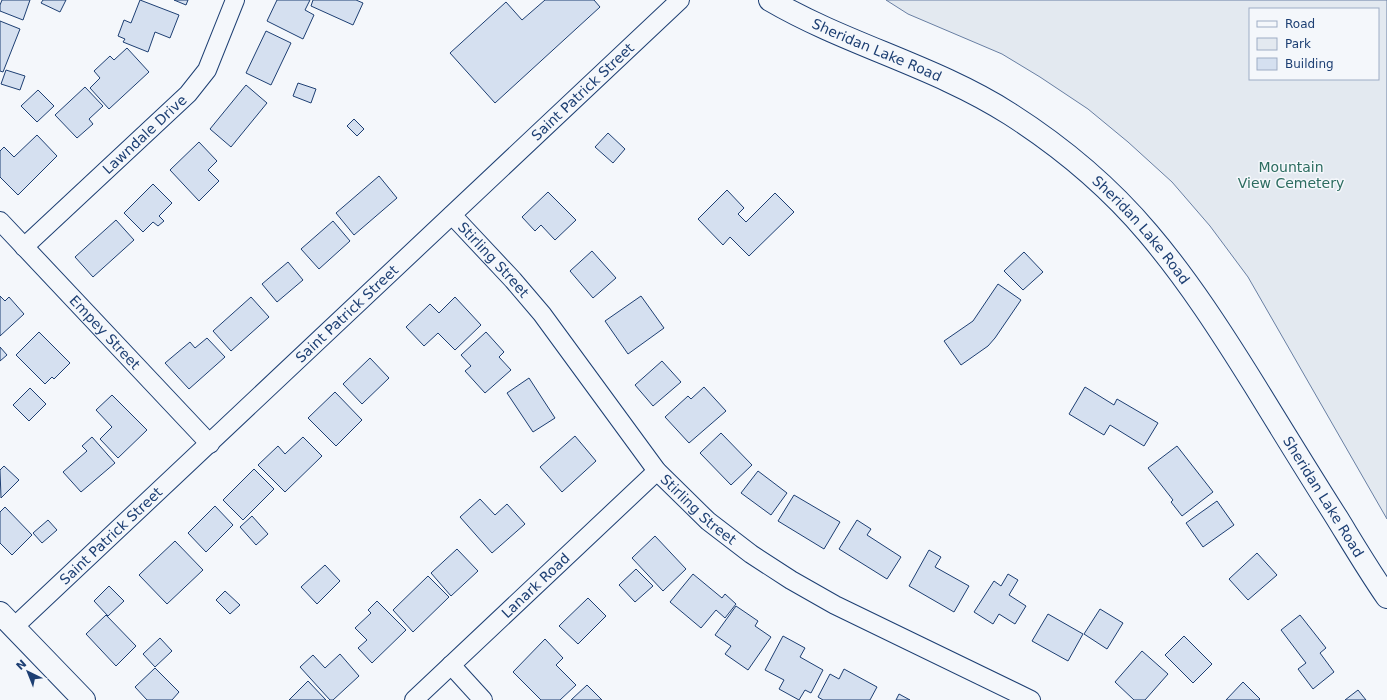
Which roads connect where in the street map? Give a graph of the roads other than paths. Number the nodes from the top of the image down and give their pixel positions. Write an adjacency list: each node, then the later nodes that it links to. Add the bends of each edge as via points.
1 (235, 0): 6 (street, Lawndale Drive, via 207,70 188,94)
2 (680, 0): 4 (street, Saint Patrick Street)
3 (770, 0): 9 (main road, Sheridan Lake Road, via 800,17 926,70 985,100 1010,114 1054,146 1104,187 1148,233 1191,288 1234,352)
4 (452, 215): 7 (street, Saint Patrick Street); 8 (street, Stirling Street, via 542,314)
5 (0, 221): 6 (street, Empey Street)
6 (24, 247): 7 (street, Empey Street)
7 (210, 444): 10 (street, Saint Patrick Street)
8 (657, 471): 11 (street, Lanark Road); 15 (street, Stirling Street, via 708,521 791,580 835,605)
9 (1387, 597)
10 (7, 620): 12 (main road)
11 (451, 665): 13 (street, Lanark Road); 14 (street)
12 (84, 700)
13 (414, 700)
14 (483, 700)
15 (1031, 700)

